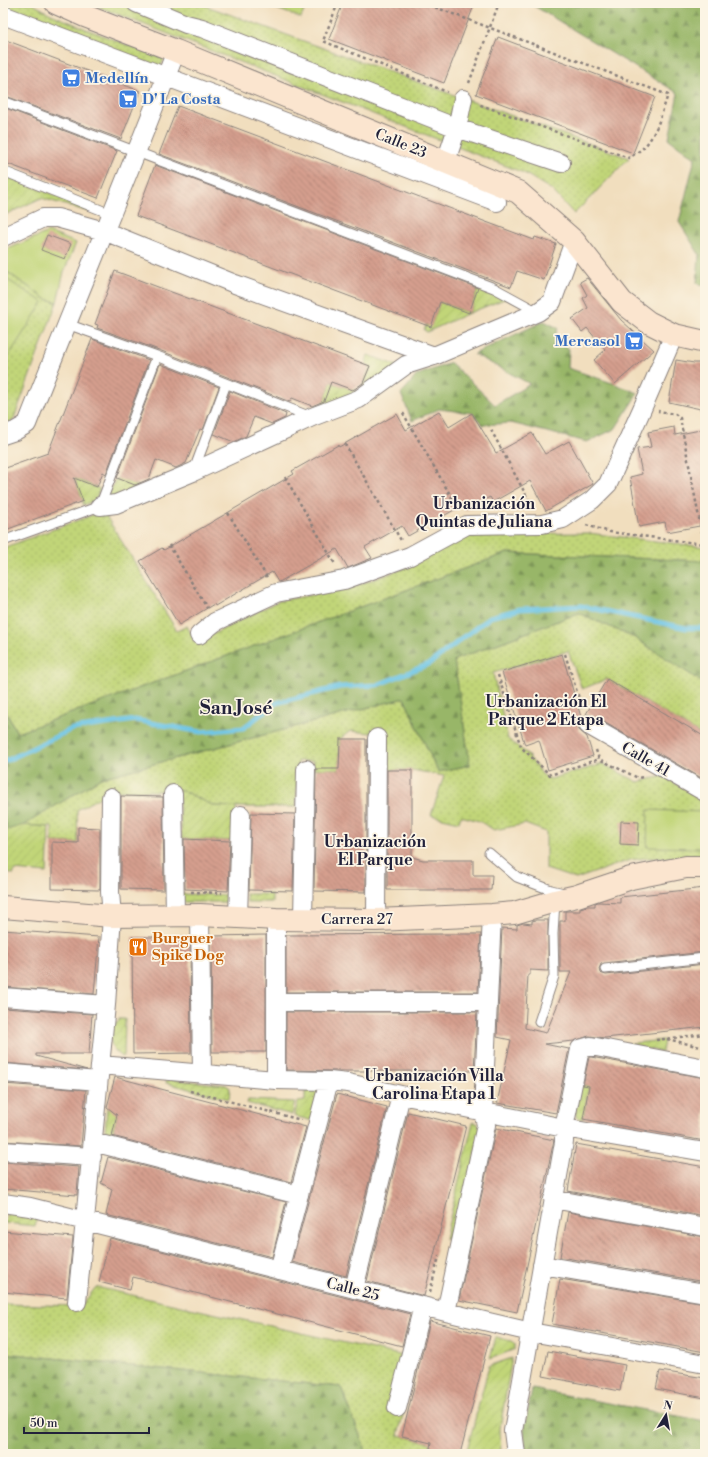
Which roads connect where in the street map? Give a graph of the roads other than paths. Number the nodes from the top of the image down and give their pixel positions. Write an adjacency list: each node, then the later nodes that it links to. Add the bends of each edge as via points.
1 (56, 3): 4 (main road, Calle 23)
2 (136, 3): 8 (street)
3 (3, 15): 5 (street)
4 (176, 51): 5 (street); 10 (main road, Calle 23)
5 (166, 77): 9 (street); 13 (street)
6 (463, 99): 8 (street)
7 (3, 101): 9 (lane)
8 (457, 128): 10 (street); 11 (street)
9 (138, 152): 14 (street); 18 (lane, via 494,288)
10 (446, 162): 17 (main road, Calle 23, via 518,192)
11 (561, 163)
12 (3, 171): 14 (lane)
13 (496, 202)
14 (111, 214): 15 (street)
15 (104, 231): 16 (street, via 57,218 43,218); 19 (street); 23 (street, via 235,284)
16 (3, 237)
17 (574, 241): 18 (street, via 552,302); 20 (main road, Calle 23, via 622,302 648,322)
18 (538, 312): 23 (street)
19 (67, 324): 22 (lane); 26 (street, via 27,424)
20 (674, 335): 21 (main road, Calle 23); 30 (street, via 608,484 592,500 563,519 542,524 467,525 410,556 344,580 276,593 215,622)
21 (705, 342)
22 (156, 356): 24 (lane); 28 (lane)
23 (434, 356): 25 (street, via 406,365 359,399)
24 (226, 384): 25 (lane); 27 (lane)
25 (312, 417): 27 (street)
26 (3, 435)
27 (193, 472): 28 (street, via 116,504)
28 (100, 506): 29 (lane)
29 (3, 542)
30 (199, 635)
31 (588, 725): 34 (street, Calle 41)
32 (377, 738): 50 (street)
33 (306, 769): 48 (street)
34 (705, 792)
35 (173, 794): 46 (street)
36 (110, 797): 45 (street)
37 (241, 815): 47 (street)
38 (489, 853): 40 (lane, via 517,877 551,890)
39 (705, 866): 40 (main road, Carrera 27, via 686,867 631,878)
40 (577, 896): 41 (main road, Carrera 27)
41 (555, 901): 44 (main road, Carrera 27, via 514,914); 57 (lane, via 554,976)
42 (3, 907): 45 (main road, Carrera 27)
43 (200, 915): 46 (main road, Carrera 27); 47 (main road, Carrera 27); 61 (street)
44 (492, 915): 50 (main road, Carrera 27); 55 (street)
45 (112, 916): 46 (main road, Carrera 27); 56 (street)
46 (175, 916)
47 (238, 917): 49 (main road, Carrera 27)
48 (303, 918): 49 (main road, Carrera 27); 50 (main road, Carrera 27)
49 (276, 919): 54 (street)
50 (376, 920)
51 (705, 958): 52 (lane)
52 (605, 969)
53 (3, 997): 56 (street)
54 (276, 1002): 55 (street); 62 (street)
55 (487, 1002): 65 (street)
56 (106, 1005): 60 (street)
57 (539, 1022)
58 (705, 1068): 66 (street, via 591,1046 580,1048)
59 (3, 1073): 60 (street)
60 (99, 1073): 61 (street); 67 (street)
61 (202, 1074): 62 (street)
62 (276, 1080): 63 (street)
63 (329, 1081): 64 (street); 70 (street)
64 (401, 1096): 65 (street); 77 (street)
65 (483, 1111): 66 (street); 81 (street, via 486,1125)
66 (564, 1128): 69 (street); 71 (street, via 564,1142)
67 (92, 1150): 68 (street); 70 (street); 73 (street)
68 (3, 1151)
69 (705, 1152)
70 (299, 1195): 76 (street)
71 (553, 1199): 74 (street); 75 (street)
72 (3, 1203): 73 (street, Calle 25)
73 (86, 1221): 76 (street, Calle 25); 79 (street)
74 (705, 1227)
75 (542, 1265): 78 (street); 82 (street)
76 (279, 1270): 77 (street, Calle 25)
77 (354, 1289): 80 (street, Calle 25)
78 (705, 1293)
79 (77, 1302)
80 (423, 1306): 81 (street, Calle 25); 84 (street)
81 (446, 1312): 82 (street, Calle 25)
82 (531, 1332): 83 (street, Calle 25); 85 (street, via 513,1431)
83 (705, 1364)
84 (397, 1408)
85 (516, 1454)

